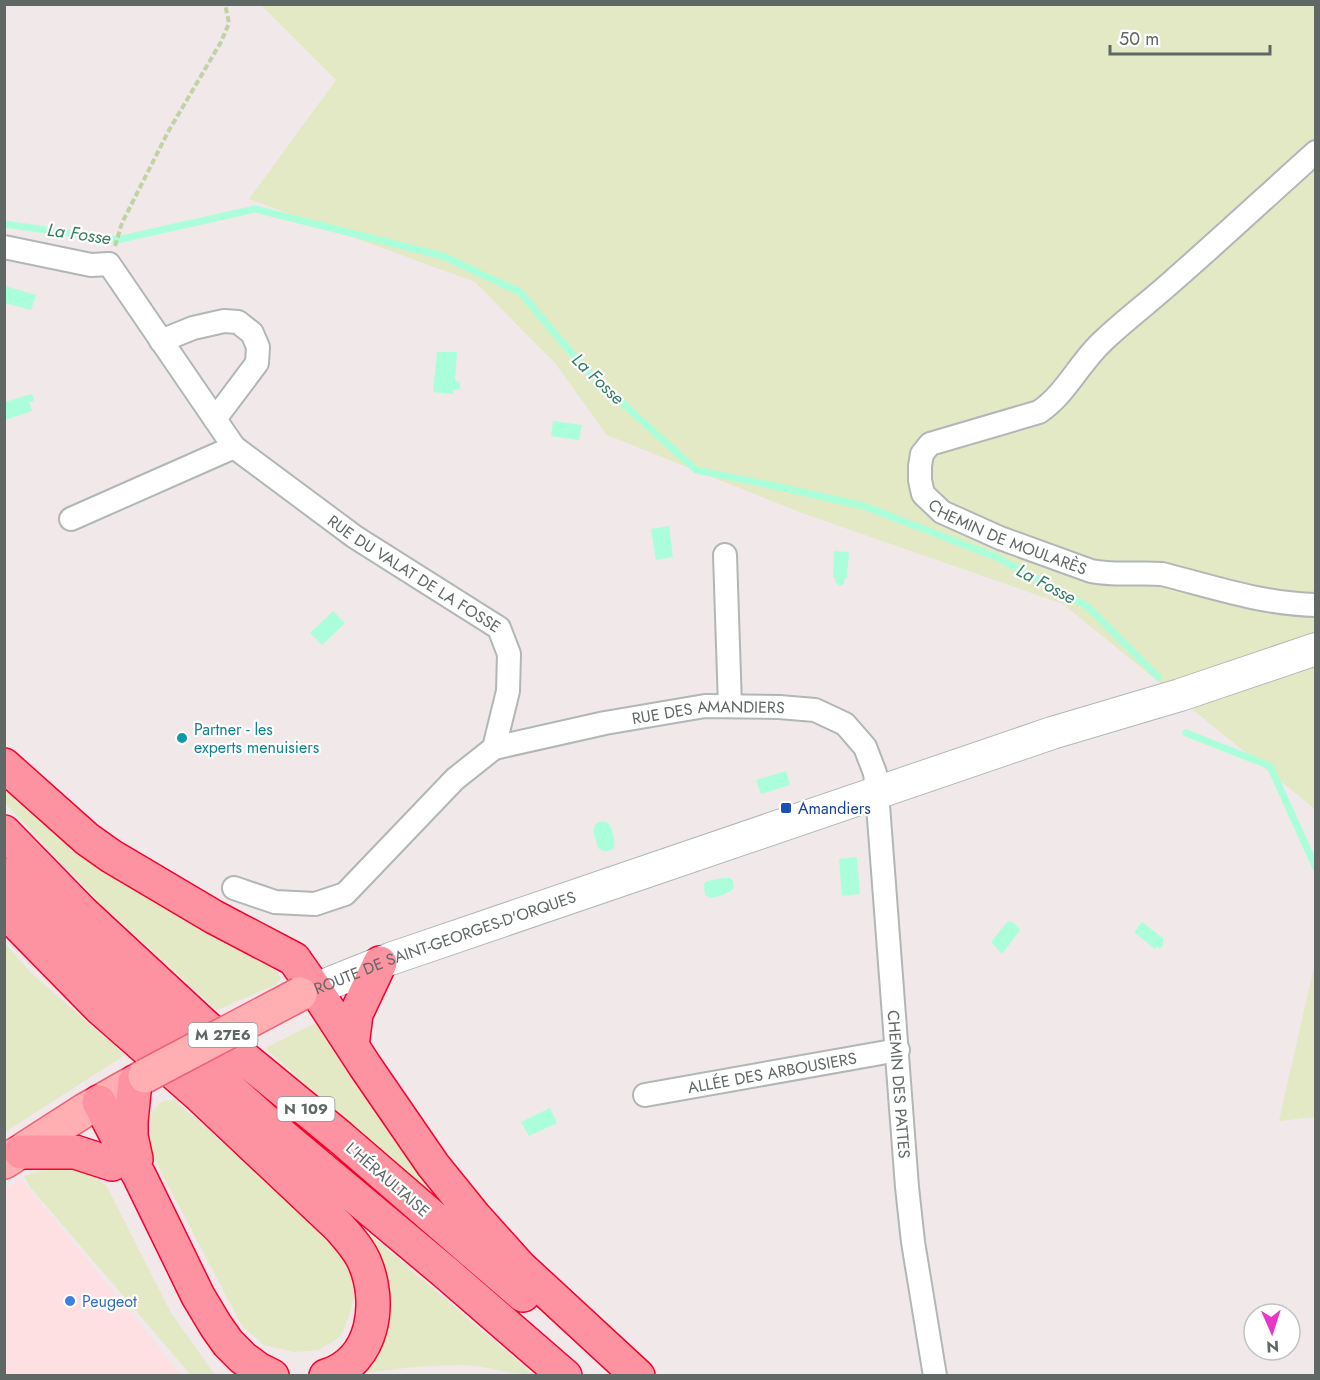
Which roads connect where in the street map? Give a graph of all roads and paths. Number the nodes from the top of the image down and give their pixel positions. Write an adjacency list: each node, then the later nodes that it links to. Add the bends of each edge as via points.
1 (225, 4): 4 (path, via 229,23 221,42 168,132 122,224)
2 (1316, 152): 10 (street, CHEMIN DE MOULARÈS, via 1102,341 1050,405 1039,412 930,444 922,454 920,480 923,494 942,512 1091,571 1162,574 1258,599)
3 (4, 247): 4 (street, via 91,265)
4 (109, 264): 5 (street, RUE DU VALAT DE LA FOSSE)
5 (161, 341): 6 (street, RUE DU VALAT DE LA FOSSE); 6 (street, via 224,321 238,322 252,333 258,347 257,363)
6 (215, 419): 7 (street, RUE DU VALAT DE LA FOSSE)
7 (234, 447): 8 (street); 13 (street, RUE DU VALAT DE LA FOSSE, via 355,537 499,628 509,654 508,691)
8 (71, 519)
9 (725, 555): 12 (street)
10 (1316, 604)
11 (1316, 649): 15 (street, M 27E6)
12 (730, 706): 13 (street, RUE DES AMANDIERS, via 705,706 605,723); 15 (street, RUE DES AMANDIERS, via 815,710 845,724 865,747)
13 (494, 748): 18 (street, via 455,779 345,894 315,904 275,902)
14 (4, 765): 21 (highway, via 111,856 214,917 294,958)
15 (877, 792): 20 (street, ROUTE DE SAINT-GEORGES-D'ORQUES / M 27E6); 23 (street, CHEMIN DES PATTES)
16 (4, 832): 33 (highway, L'HÉRAULTAISE / N 109, via 82,912 206,1027)
17 (4, 875): 32 (highway, L'HÉRAULTAISE / N 109, via 185,1050)
18 (234, 888)
19 (4, 910): 31 (highway, via 100,1008 198,1094 339,1227 359,1251 373,1288 371,1324 358,1354)
20 (380, 963): 21 (street, ROUTE DE SAINT-GEORGES-D'ORQUES / M 27E6); 22 (highway, via 356,1014)
21 (308, 992): 22 (highway); 24 (main road, ROUTE DE SAINT-GEORGES-D'ORQUES / M 27E6, bridge)
22 (352, 1046): 34 (highway, via 433,1165 475,1217 520,1267)
23 (898, 1050): 25 (street, ALLÉE DES ARBOUSIERS); 35 (street, CHEMIN DES PATTES, via 914,1242)
24 (140, 1079): 26 (main road, ROUTE DE SAINT-GEORGES-D'ORQUES / M 27E6); 28 (highway, via 130,1121)
25 (645, 1095)
26 (92, 1106): 27 (main road, ROUTE DE SAINT-GEORGES-D'ORQUES / M 27E6); 28 (highway, via 124,1150)
27 (13, 1157): 28 (highway, via 75,1152)
28 (126, 1170): 29 (highway, via 196,1332); 30 (highway, via 228,1343)
29 (233, 1376)
30 (272, 1376)
31 (326, 1376)
32 (565, 1376)
33 (618, 1376)
34 (638, 1376)
35 (935, 1376)

